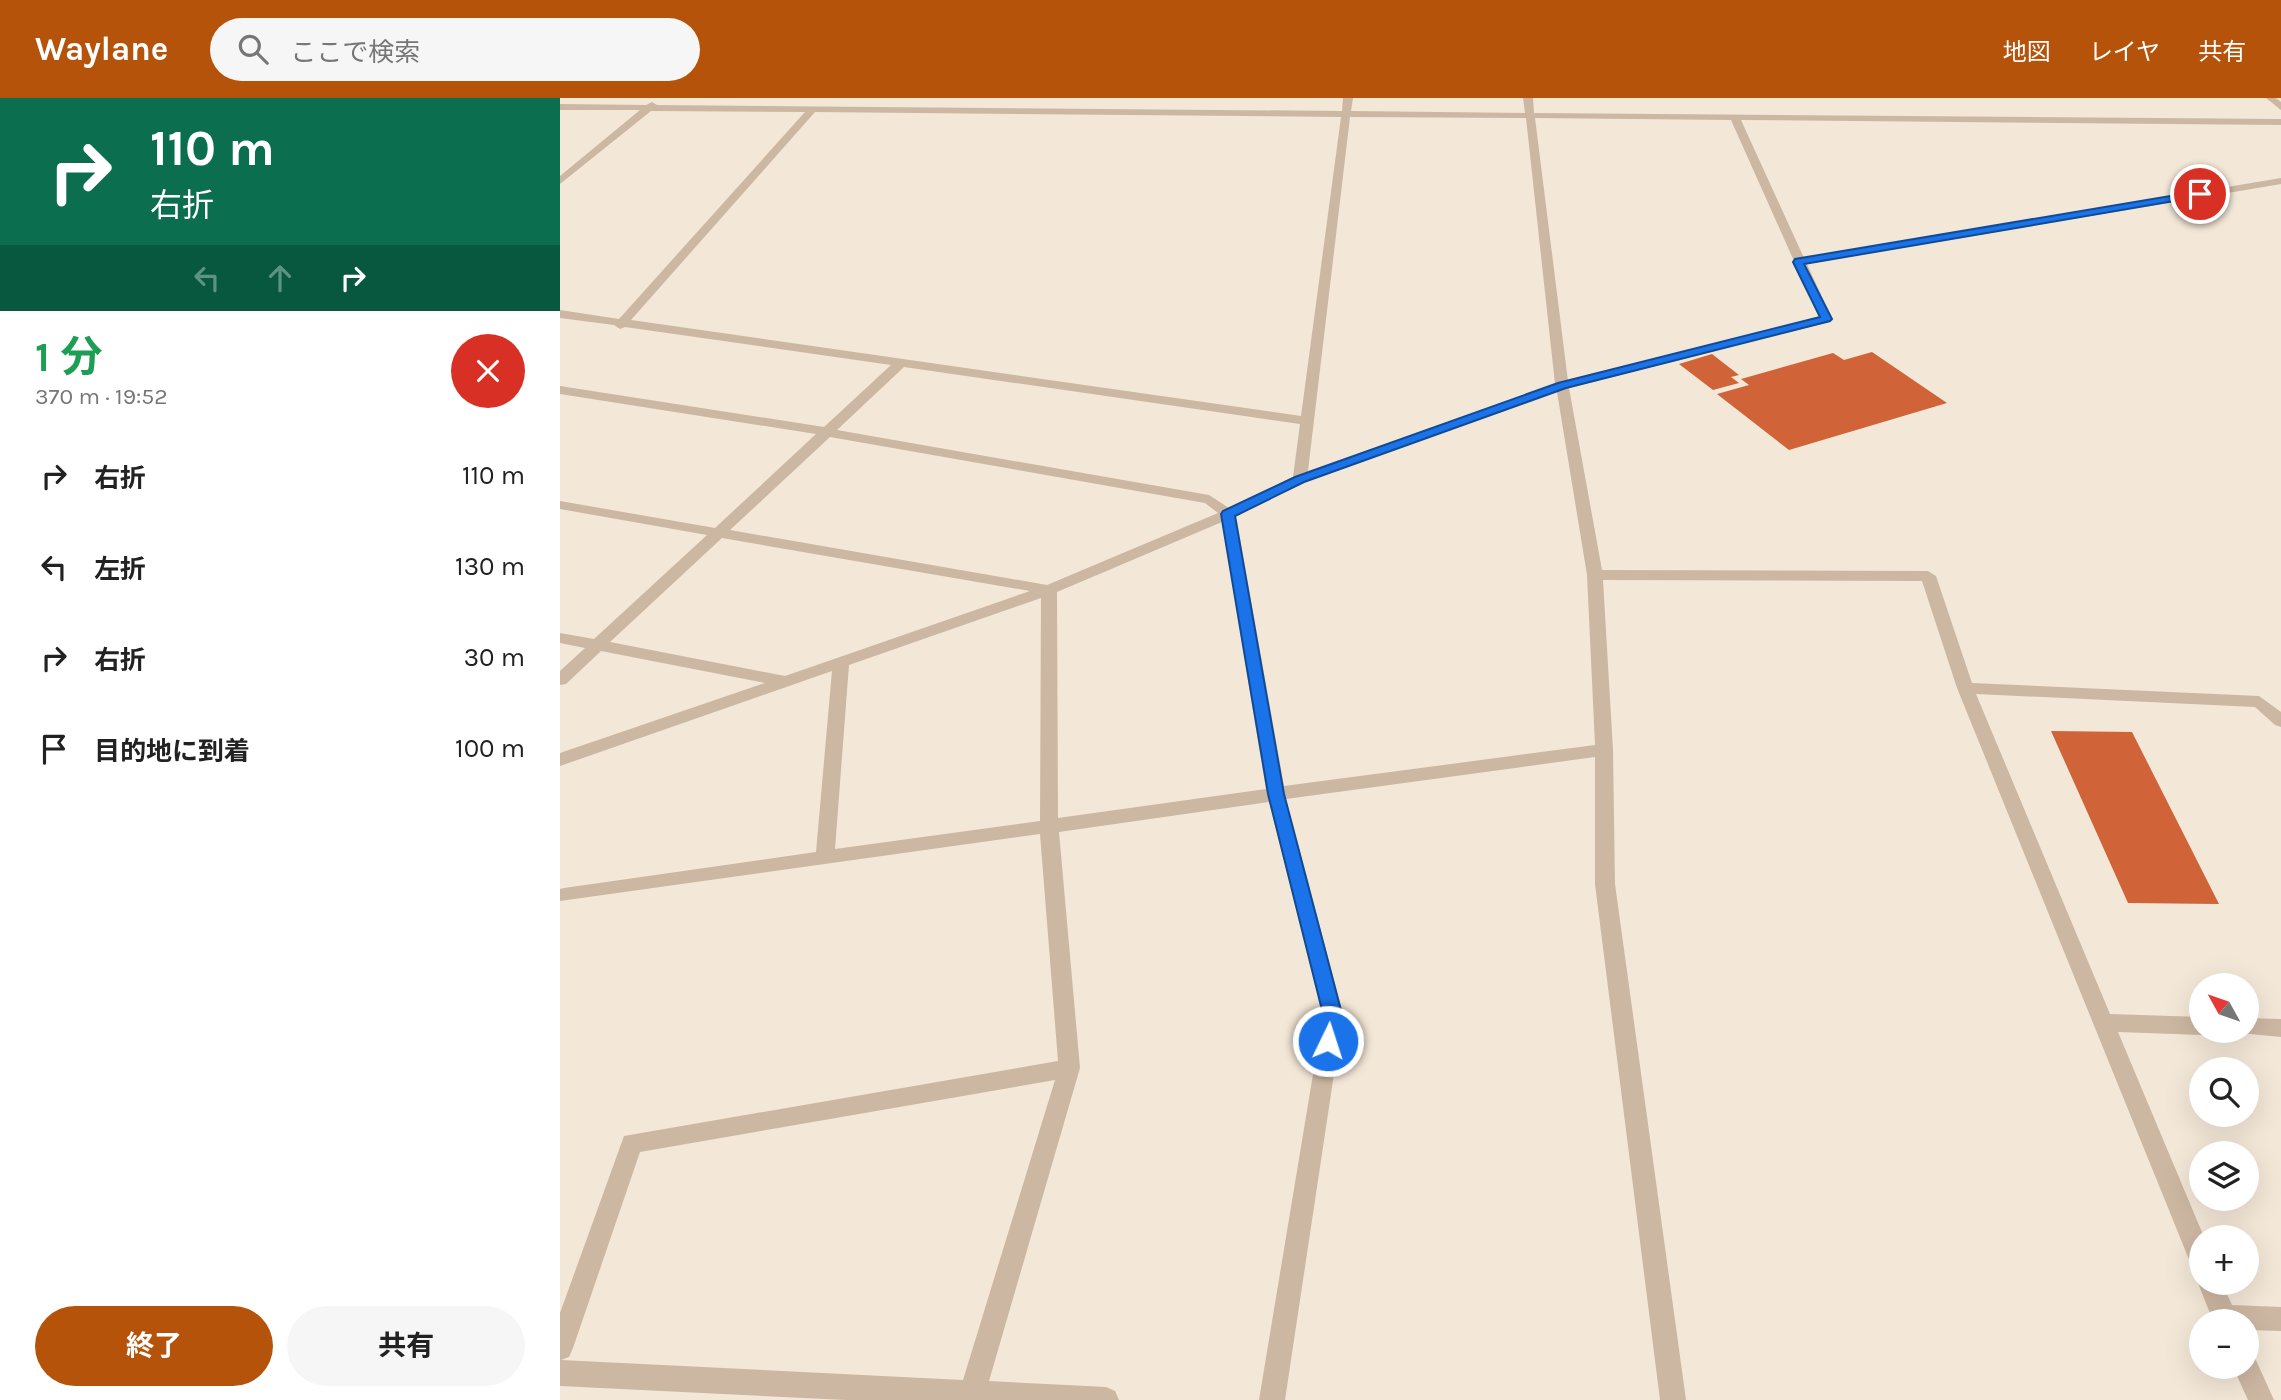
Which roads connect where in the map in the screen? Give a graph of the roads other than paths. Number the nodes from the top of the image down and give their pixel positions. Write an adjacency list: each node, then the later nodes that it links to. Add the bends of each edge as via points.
1 (660, 98): 7 (street)
2 (1086, 98): 10 (street)
3 (1348, 98): 11 (street)
4 (2271, 98): 8 (street)
5 (1529, 106): 11 (street); 12 (street); 20 (street)
6 (560, 107): 7 (street)
7 (650, 107): 9 (street); 14 (street)
8 (2281, 107)
9 (814, 108): 10 (street); 18 (street)
10 (1079, 111): 11 (street)
11 (1346, 113): 22 (street)
12 (1735, 118): 13 (street); 16 (street)
13 (2281, 122)
14 (560, 181)
15 (2281, 181): 16 (street)
16 (1798, 262): 20 (street, via 1826,319)
17 (560, 314): 18 (street)
18 (620, 325): 19 (street)
19 (900, 364): 22 (street); 23 (street)
20 (1562, 386): 24 (street); 28 (street)
21 (560, 390): 23 (street)
22 (1306, 421): 24 (street)
23 (827, 432): 26 (street, via 1209,499); 27 (street)
24 (1300, 479): 26 (street)
25 (560, 505): 27 (street)
26 (1228, 514): 29 (street); 39 (street)
27 (719, 532): 29 (street); 31 (street)
28 (1595, 575): 35 (street, via 1928,576); 37 (street)
29 (1049, 590): 32 (street); 40 (street)
30 (560, 638): 31 (street)
31 (598, 645): 33 (street); 34 (street)
32 (841, 662): 34 (street); 41 (street)
33 (560, 680)
34 (785, 681): 38 (street)
35 (1965, 688): 36 (street, via 2259,702); 43 (street)
36 (2281, 721)
37 (1604, 750): 39 (street); 57 (street, via 1605,884)
38 (560, 760)
39 (1276, 794): 40 (street); 56 (street, via 1333,1014)
40 (1049, 826): 41 (street); 47 (street)
41 (825, 858): 42 (street)
42 (564, 895)
43 (2104, 1023): 44 (street); 48 (street)
44 (2189, 1026)
45 (2259, 1027): 46 (street)
46 (2281, 1028)
47 (1069, 1068): 51 (street, via 632,1143); 54 (street)
48 (2189, 1230)
49 (2259, 1319): 50 (street)
50 (2281, 1319)
51 (560, 1348)
52 (560, 1373): 54 (street)
53 (2251, 1379): 58 (street)
54 (972, 1394): 55 (street)
55 (1106, 1400)
56 (1272, 1400)
57 (1673, 1400)
58 (2261, 1400)

